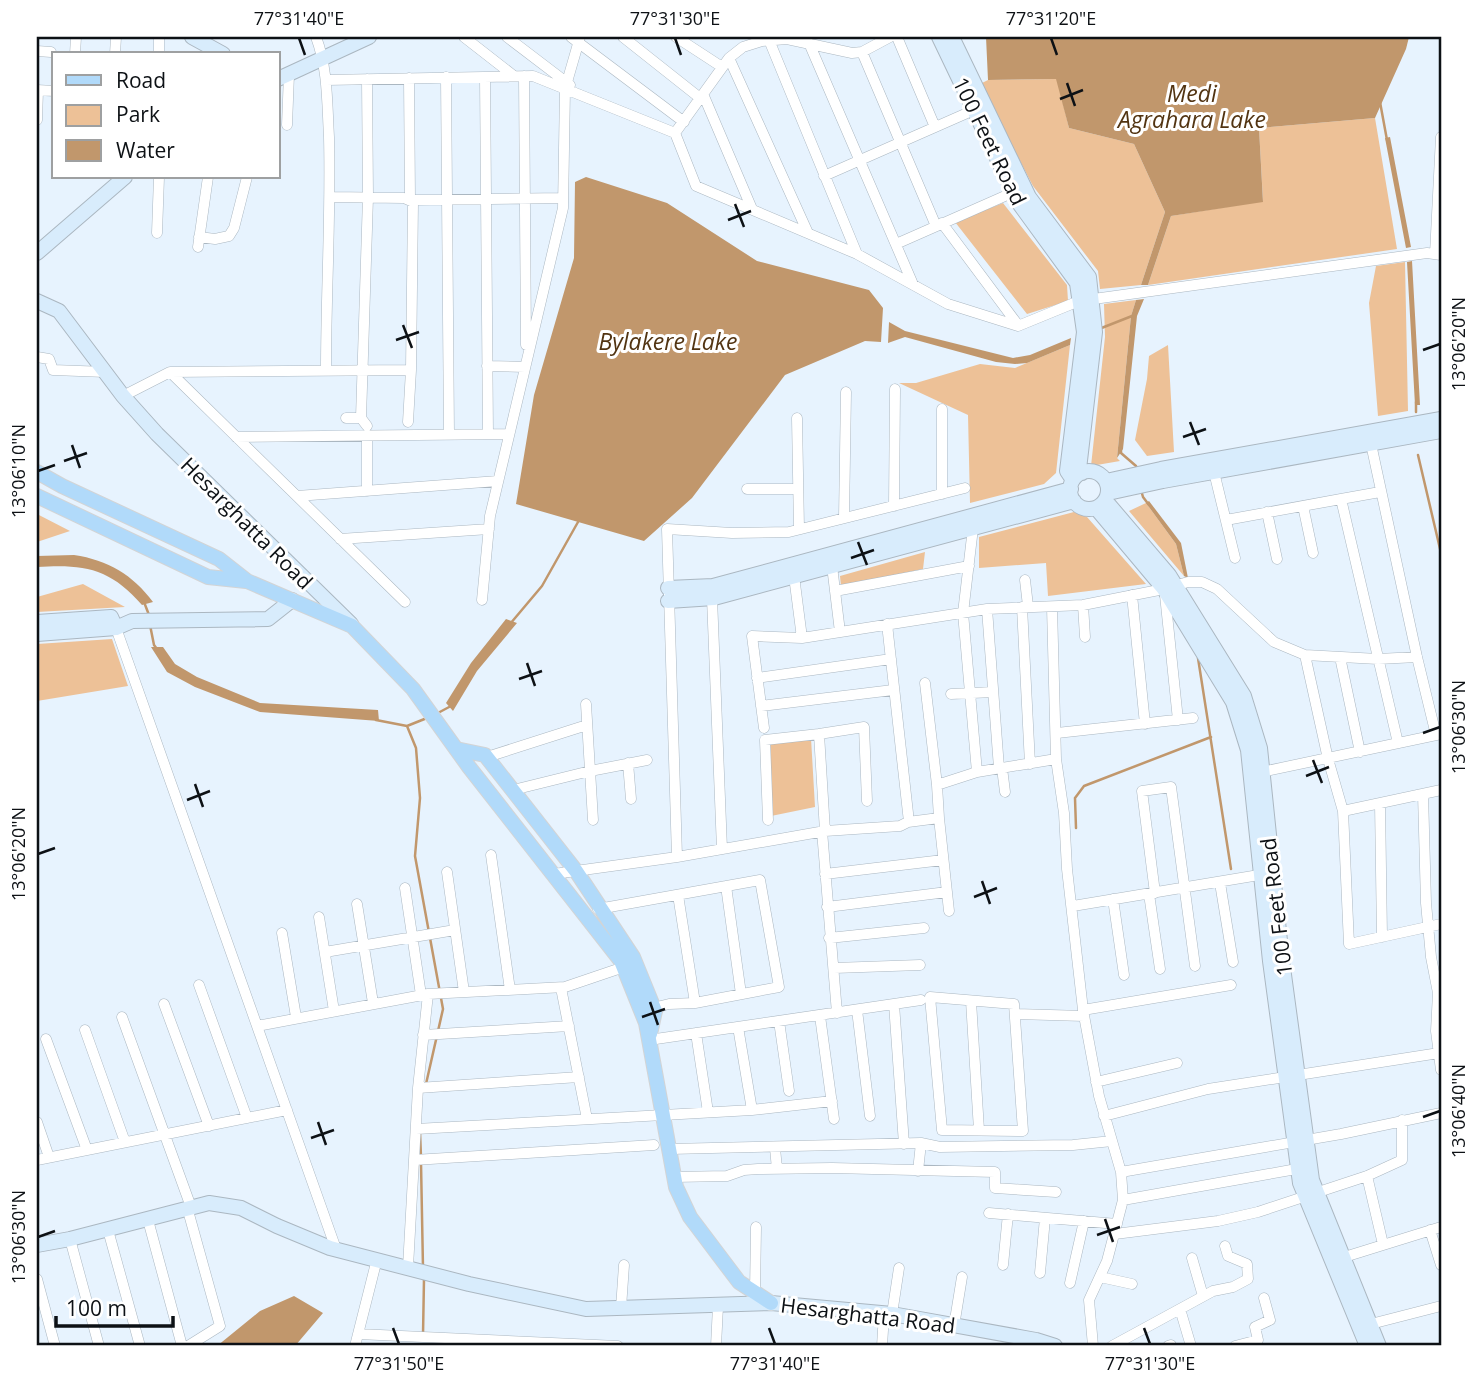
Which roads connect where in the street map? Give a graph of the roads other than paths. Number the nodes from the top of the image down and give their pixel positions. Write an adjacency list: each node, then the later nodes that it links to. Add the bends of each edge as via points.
1 (192, 37): 18 (main road)
2 (316, 37): 20 (street)
3 (369, 37): 20 (main road)
4 (464, 37): 24 (street)
5 (508, 37): 33 (street)
6 (570, 37): 36 (street)
7 (580, 37): 30 (street)
8 (623, 37): 32 (street)
9 (676, 37): 22 (street)
10 (890, 37): 19 (street)
11 (897, 37): 38 (street)
12 (939, 37): 34 (main road, 100 Feet Road)
13 (952, 37): 65 (main road, 100 Feet Road, via 1029,197 1088,276)
14 (769, 40): 15 (street); 21 (street, via 743,47); 43 (street)
15 (808, 43): 19 (street); 42 (street)
16 (37, 51): 17 (street)
17 (51, 52)
18 (219, 52)
19 (862, 52): 41 (street)
20 (324, 58): 23 (main road); 28 (street)
21 (729, 58): 22 (street); 59 (street)
22 (722, 67): 32 (street)
23 (284, 76): 37 (street)
24 (519, 76): 26 (street); 30 (street, via 533,76); 53 (street)
25 (446, 77): 26 (street); 27 (street); 55 (street)
26 (485, 77): 52 (street)
27 (409, 78): 29 (street); 54 (street)
28 (326, 79): 29 (street); 49 (street)
29 (367, 79): 50 (street)
30 (565, 89): 33 (street); 51 (street)
31 (38, 90): 35 (street)
32 (702, 96): 36 (street); 56 (street)
33 (587, 98): 39 (street)
34 (974, 110): 38 (street); 48 (main road, 100 Feet Road)
35 (37, 120)
36 (684, 121): 39 (street)
37 (287, 125)
38 (935, 127): 41 (street)
39 (675, 133): 56 (street, via 696,186)
40 (1441, 137): 63 (street)
41 (900, 143): 42 (street); 57 (street)
42 (859, 160): 43 (street); 60 (street)
43 (824, 176): 62 (street)
44 (124, 178): 61 (main road)
45 (159, 178): 58 (street)
46 (208, 178): 47 (street, via 198,242 229,236)
47 (247, 178)
48 (1014, 192): 57 (street); 65 (main road, 100 Feet Road)
49 (331, 197): 50 (street); 71 (street)
50 (368, 197): 54 (street); 72 (street)
51 (563, 198): 53 (street); 69 (street)
52 (486, 199): 53 (street); 55 (street); 70 (street)
53 (525, 199): 69 (street)
54 (410, 200): 55 (street); 73 (street)
55 (447, 200): 86 (street)
56 (752, 209): 59 (street)
57 (939, 225): 60 (street); 67 (street)
58 (157, 233)
59 (808, 233): 62 (street)
60 (896, 244): 64 (street)
61 (37, 253)
62 (857, 254): 64 (street)
63 (1438, 255): 65 (street)
64 (912, 283): 67 (street, via 948,304)
65 (1085, 300): 67 (street); 95 (main road, 100 Feet Road, via 1088,347 1067,471)
66 (37, 302): 74 (main road, Hesarghatta Road, via 59,311)
67 (1018, 326)
68 (37, 357): 74 (street, via 49,359 53,370)
69 (525, 365): 70 (street); 88 (street)
70 (487, 366): 87 (street)
71 (326, 369): 72 (street); 75 (street)
72 (362, 369): 73 (street); 84 (street)
73 (411, 370): 83 (street)
74 (106, 372): 78 (main road, Hesarghatta Road)
75 (170, 372): 78 (street); 89 (street)
76 (895, 389): 106 (street)
77 (846, 392): 109 (street)
78 (123, 396): 138 (main road, Hesarghatta Road)
79 (942, 409): 102 (street)
80 (345, 418): 84 (street)
81 (797, 418): 98 (street)
82 (1441, 419): 93 (main road)
83 (408, 422)
84 (365, 427): 86 (street); 89 (street); 99 (street)
85 (1441, 431): 90 (main road)
86 (449, 434): 87 (street)
87 (488, 434): 88 (street)
88 (509, 434): 94 (street)
89 (236, 437): 104 (street)
90 (1371, 444): 91 (main road); 101 (street)
91 (1214, 471): 93 (main road); 110 (street)
92 (37, 472): 122 (main road, Hesarghatta Road, via 219,559)
93 (1162, 475): 100 (main road)
94 (498, 481): 99 (street); 112 (street)
95 (1075, 486): 100 (main road, via 1093,472 1102,476); 100 (main road, via 1083,508); 111 (main road); 125 (main road)
96 (965, 488): 102 (street)
97 (747, 489): 98 (street)
98 (798, 489): 113 (street)
99 (367, 491): 104 (street)
100 (1109, 492): 123 (main road, 100 Feet Road)
101 (1380, 492): 105 (street); 146 (street)
102 (942, 494): 106 (street)
103 (37, 496): 122 (main road, Hesarghatta Road, via 208,577)
104 (297, 496): 114 (street)
105 (1341, 499): 107 (street); 148 (street)
106 (894, 506): 109 (street)
107 (1303, 506): 108 (street); 115 (street)
108 (1267, 512): 110 (street); 117 (street)
109 (844, 518): 113 (street)
110 (1226, 520): 116 (street)
111 (973, 528): 118 (main road); 119 (street)
112 (489, 529): 114 (street); 129 (street)
113 (799, 529): 125 (street, via 732,533 667,529)
114 (340, 539): 130 (street)
115 (1313, 553)
116 (1235, 558)
117 (1277, 559)
118 (832, 566): 120 (main road); 124 (street)
119 (969, 566): 124 (street); 135 (street)
120 (794, 576): 127 (main road); 143 (street)
121 (1025, 580): 132 (street)
122 (247, 581): 128 (main road)
123 (1170, 588): 126 (street); 144 (street, via 1202,582 1217,589 1274,642); 158 (street); 177 (main road, 100 Feet Road, via 1234,702)
124 (835, 591): 140 (street)
125 (668, 595): 127 (main road); 194 (street)
126 (1132, 595): 131 (street); 159 (street)
127 (712, 598): 192 (street)
128 (292, 600): 138 (main road); 139 (main road, via 268,619 132,621)
129 (482, 600)
130 (405, 602)
131 (1083, 605): 133 (street); 142 (street)
132 (1025, 606): 133 (street); 134 (street); 173 (street)
133 (1052, 607): 171 (street)
134 (986, 609): 135 (street); 152 (street)
135 (963, 613): 137 (street); 153 (street)
136 (37, 622): 139 (main road, via 111,617)
137 (887, 624): 140 (street); 147 (street)
138 (352, 626): 166 (main road, Hesarghatta Road, via 413,690)
139 (116, 628): 141 (main road); 257 (street)
140 (841, 632): 143 (street)
141 (37, 634)
142 (1084, 637)
143 (802, 638): 149 (street, via 752,636)
144 (1305, 655): 145 (street); 169 (street)
145 (1339, 657): 148 (street); 167 (street)
146 (1417, 657): 148 (street); 164 (street)
147 (891, 659): 149 (street); 151 (street)
148 (1378, 659): 165 (street)
149 (757, 678): 156 (street)
150 (925, 683): 178 (street)
151 (893, 691): 156 (street); 190 (street)
152 (993, 692): 153 (street); 174 (street)
153 (970, 693): 154 (street); 176 (street)
154 (951, 694)
155 (586, 704): 160 (street)
156 (761, 706): 161 (street)
157 (1193, 718): 158 (street)
158 (1178, 720): 159 (street)
159 (1145, 724): 162 (street)
160 (587, 725): 168 (street); 175 (street)
161 (764, 728)
162 (1057, 733)
163 (820, 734): 184 (street, via 864,727); 189 (street, via 765,740); 191 (street)
164 (1439, 734): 165 (street)
165 (1398, 743): 167 (street)
166 (456, 749): 168 (main road); 198 (main road, Hesarghatta Road)
167 (1360, 752): 169 (street)
168 (487, 757): 179 (main road)
169 (1328, 759): 177 (street); 186 (street)
170 (647, 760): 172 (street)
171 (1056, 760): 173 (street); 210 (street)
172 (628, 763): 175 (street); 183 (street)
173 (1030, 764): 174 (street)
174 (1001, 768): 176 (street); 181 (street)
175 (590, 771): 179 (street); 188 (street)
176 (977, 772): 178 (street)
177 (1255, 773): 200 (main road, 100 Feet Road)
178 (937, 785): 187 (street)
179 (513, 790): 196 (main road)
180 (1441, 790): 182 (street)
181 (1005, 792)
182 (1423, 794): 185 (street); 217 (street)
183 (631, 799)
184 (867, 800)
185 (1380, 803): 186 (street); 221 (street)
186 (1343, 811): 221 (street, via 1349,944)
187 (939, 818): 190 (street); 195 (street)
188 (593, 820)
189 (768, 820)
190 (909, 822): 191 (street)
191 (824, 831): 192 (street); 199 (street)
192 (722, 849): 194 (street)
193 (491, 855): 236 (street)
194 (677, 858): 196 (street)
195 (943, 860): 199 (street); 205 (street)
196 (576, 871): 198 (street); 212 (main road)
197 (447, 872): 219 (street)
198 (554, 874): 214 (main road, Hesarghatta Road)
199 (825, 874): 211 (street)
200 (1266, 874): 201 (street); 270 (main road, 100 Feet Road)
201 (1220, 883): 204 (street); 226 (street)
202 (726, 886): 207 (street); 239 (street); 239 (street, via 760,880 779,987)
203 (404, 888): 222 (street)
204 (1186, 888): 206 (street); 206 (street, via 1171,787 1142,791); 228 (street)
205 (947, 892): 211 (street); 213 (street)
206 (1152, 893): 208 (street); 231 (street)
207 (678, 895): 212 (street); 243 (street)
208 (1113, 899): 210 (street); 232 (street)
209 (357, 904): 224 (street)
210 (1073, 906): 250 (street)
211 (827, 907): 223 (street)
212 (601, 908): 214 (street); 248 (main road, via 633,957)
213 (949, 911)
214 (583, 912): 256 (main road, Hesarghatta Road, via 621,961)
215 (319, 917): 225 (street)
216 (1441, 924): 217 (street)
217 (1428, 927): 221 (street); 263 (street)
218 (924, 928): 223 (street)
219 (456, 930): 222 (street); 237 (street)
220 (282, 933): 254 (street)
221 (1382, 937)
222 (412, 938): 224 (street); 238 (street)
223 (829, 938): 230 (street)
224 (364, 946): 225 (street); 242 (street)
225 (325, 952): 246 (street)
226 (1233, 962)
227 (920, 965): 230 (street)
228 (1195, 966)
229 (621, 968): 235 (street)
230 (834, 968): 249 (street)
231 (1160, 969)
232 (1124, 975)
233 (199, 985): 282 (street)
234 (1231, 985): 250 (street)
235 (561, 988): 236 (street); 258 (street)
236 (510, 990): 237 (street)
237 (464, 992): 238 (street)
238 (424, 994): 242 (street); 262 (street)
239 (741, 994): 243 (street)
240 (921, 1000): 245 (street)
241 (971, 1001): 251 (street, via 1014,1004); 289 (street); 289 (street, via 930,997 942,1129)
242 (373, 1003): 246 (street)
243 (695, 1003): 248 (street, via 669,1004)
244 (164, 1004): 287 (street)
245 (894, 1004): 247 (street); 295 (street)
246 (334, 1010): 254 (street)
247 (857, 1010): 249 (street); 280 (street)
248 (655, 1011): 256 (street); 265 (main road, Hesarghatta Road)
249 (837, 1013): 252 (street)
250 (1084, 1013): 251 (street); 271 (street)
251 (1015, 1014): 289 (street, via 1023,1130)
252 (820, 1016): 255 (street); 274 (street)
253 (122, 1017): 290 (street)
254 (296, 1017): 257 (street)
255 (779, 1021): 259 (street); 273 (street)
256 (646, 1023): 265 (main road, Hesarghatta Road)
257 (257, 1026): 275 (street)
258 (569, 1026): 262 (street); 269 (street)
259 (738, 1027): 261 (street); 276 (street)
260 (85, 1030): 293 (street)
261 (696, 1033): 265 (street); 277 (street)
262 (424, 1035): 272 (street)
263 (1439, 1035): 266 (street)
264 (46, 1039): 299 (street)
265 (649, 1040): 279 (main road, Hesarghatta Road)
266 (1439, 1053): 268 (street); 270 (street)
267 (1177, 1063): 271 (street)
268 (1441, 1070)
269 (579, 1077): 272 (street); 283 (street)
270 (1292, 1078): 281 (street, via 1209,1089); 291 (main road, 100 Feet Road)
271 (1096, 1082): 281 (street)
272 (418, 1088): 288 (street)
273 (789, 1091)
274 (832, 1101): 276 (street); 284 (street)
275 (287, 1110): 282 (street); 327 (street)
276 (752, 1110): 277 (street)
277 (708, 1112): 279 (street)
278 (1441, 1113): 285 (street)
279 (664, 1114): 283 (street); 298 (main road, Hesarghatta Road)
280 (870, 1116)
281 (1104, 1116): 292 (street)
282 (247, 1118): 287 (street)
283 (587, 1119): 288 (street)
284 (834, 1119)
285 (1402, 1120): 291 (street); 307 (street, via 1402,1160)
286 (37, 1122): 300 (street)
287 (209, 1126): 290 (street)
288 (416, 1129): 302 (street)
289 (979, 1130)
290 (165, 1134): 293 (street); 312 (street)
291 (1300, 1140): 303 (main road, 100 Feet Road); 306 (street)
292 (1111, 1141): 294 (street, via 940,1147); 306 (street)
293 (125, 1142): 299 (street)
294 (921, 1143): 295 (street); 305 (street)
295 (904, 1144): 297 (street)
296 (654, 1145): 302 (street)
297 (775, 1148): 298 (street); 304 (street)
298 (670, 1149): 308 (main road, Hesarghatta Road)
299 (87, 1150): 300 (street)
300 (50, 1157): 301 (street)
301 (37, 1160)
302 (414, 1160): 335 (street)
303 (1304, 1167): 310 (main road, 100 Feet Road, via 1300,1183); 311 (street)
304 (777, 1169): 305 (street); 308 (street, via 744,1170 727,1177)
305 (918, 1171): 309 (street, via 995,1172 995,1188)
306 (1121, 1172): 311 (street)
307 (1367, 1176): 310 (street); 324 (street)
308 (674, 1177): 342 (main road, Hesarghatta Road, via 690,1217 739,1282)
309 (1056, 1192)
310 (1311, 1193): 320 (street, via 1218,1221 1131,1234); 330 (main road, 100 Feet Road)
311 (1122, 1200): 320 (street)
312 (189, 1207): 316 (main road); 327 (main road, via 209,1203 241,1208); 359 (street, via 220,1326)
313 (989, 1213): 314 (street)
314 (1008, 1214): 315 (street); 332 (street)
315 (1045, 1218): 317 (street); 336 (street)
316 (148, 1220): 321 (main road); 358 (street)
317 (1084, 1221): 320 (street); 340 (street)
318 (756, 1227): 342 (street)
319 (1441, 1227): 322 (street)
320 (1116, 1229): 338 (street)
321 (108, 1230): 323 (main road); 357 (street)
322 (1430, 1230): 330 (street); 333 (street)
323 (71, 1240): 325 (main road); 356 (street)
324 (1382, 1240)
325 (37, 1245)
326 (1225, 1246): 343 (street, via 1228,1256 1247,1264 1248,1279)
327 (336, 1249): 329 (main road)
328 (1192, 1258): 343 (street)
329 (376, 1259): 335 (main road); 353 (street)
330 (1338, 1259): 352 (main road, 100 Feet Road)
331 (624, 1265): 348 (street)
332 (1003, 1265)
333 (1441, 1265)
334 (899, 1268): 350 (street)
335 (418, 1270): 348 (main road, via 586,1309)
336 (1040, 1273)
337 (962, 1277): 351 (street)
338 (1100, 1277): 341 (street); 365 (street, via 1089,1300)
339 (37, 1279): 355 (street)
340 (1070, 1283)
341 (1132, 1284)
342 (755, 1293): 345 (main road, Hesarghatta Road)
343 (1203, 1296): 349 (street)
344 (1264, 1298): 368 (street, via 1270,1320 1255,1327 1258,1340)
345 (771, 1303): 346 (main road); 350 (main road, Hesarghatta Road)
346 (718, 1306): 348 (main road); 362 (street)
347 (1441, 1306): 352 (street)
348 (621, 1308)
349 (1180, 1309): 366 (street); 367 (street)
350 (888, 1314): 351 (main road, Hesarghatta Road); 363 (street)
351 (954, 1326): 364 (main road, Hesarghatta Road)
352 (1366, 1326): 369 (main road, 100 Feet Road); 370 (main road, 100 Feet Road)
353 (358, 1334): 354 (street); 360 (street)
354 (526, 1344): 361 (street)
355 (55, 1346)
356 (99, 1346)
357 (140, 1346)
358 (182, 1346)
359 (188, 1346)
360 (355, 1346)
361 (618, 1346)
362 (716, 1346)
363 (882, 1346)
364 (1055, 1346)
365 (1093, 1346)
366 (1112, 1346)
367 (1191, 1346)
368 (1235, 1346)
369 (1367, 1346)
370 (1379, 1346)

